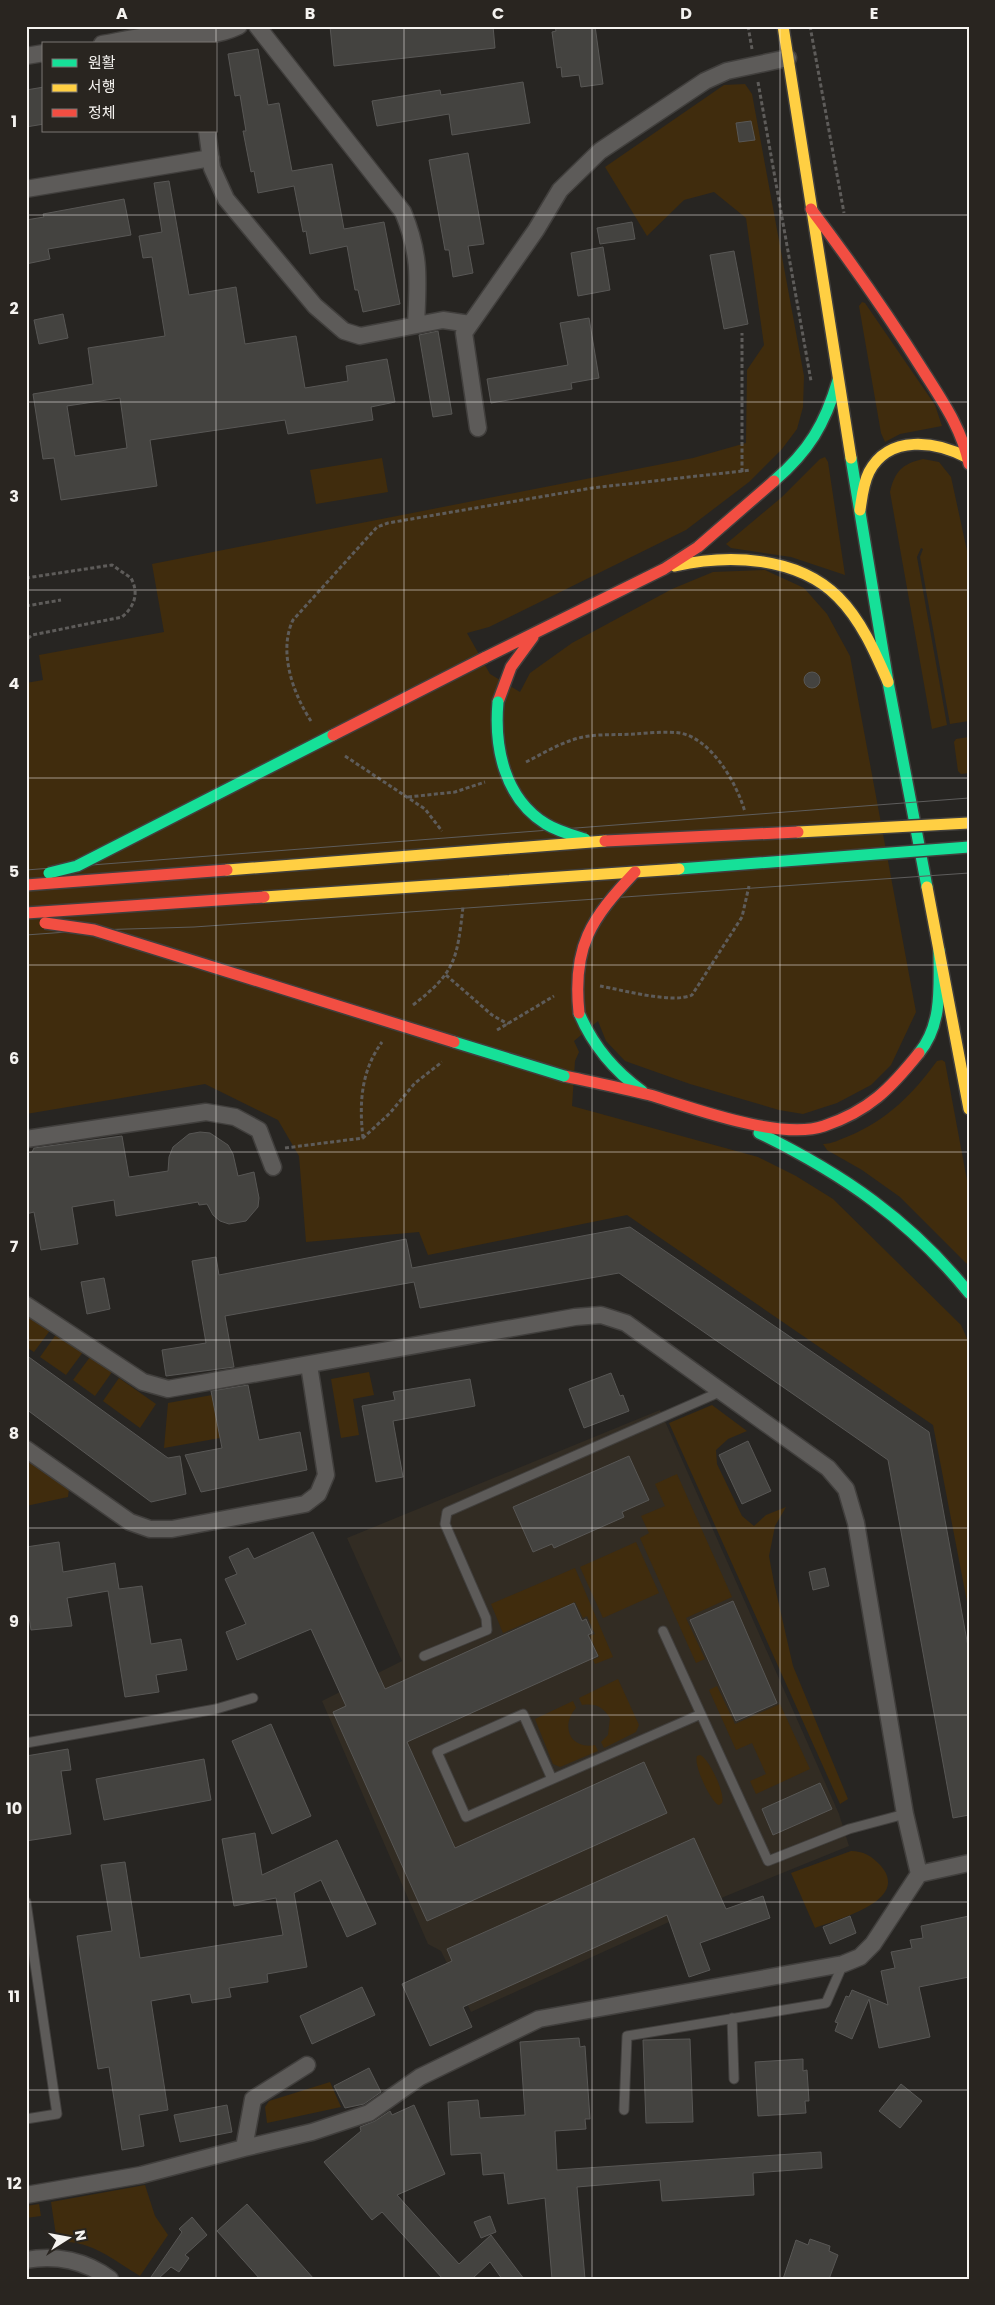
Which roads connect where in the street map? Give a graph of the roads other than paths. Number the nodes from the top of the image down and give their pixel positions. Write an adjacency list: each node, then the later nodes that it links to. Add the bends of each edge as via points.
1 (239, 26): 4 (street, via 221,34)
2 (257, 26): 14 (street, via 403,212 413,236 418,266)
3 (783, 26): 8 (main road)
4 (193, 36): 5 (street, via 156,35)
5 (114, 42)
6 (42, 53): 7 (street)
7 (26, 56)
8 (788, 58): 12 (main road); 13 (street, via 727,71 705,81 600,151 560,190)
9 (207, 132): 10 (street)
10 (211, 158): 11 (street); 14 (street, via 226,199 315,306 344,331 360,336)
11 (26, 189)
12 (811, 209): 15 (main road); 17 (main road, via 898,328 955,420 964,439)
13 (470, 324): 14 (street, via 443,320); 16 (street, via 464,333)
14 (416, 325)
15 (838, 380): 18 (main road); 19 (main road, via 821,427 794,464 704,542)
16 (478, 428)
17 (968, 461): 18 (main road, via 945,448 914,443 898,446 874,464 866,479)
18 (860, 510): 21 (main road)
19 (664, 569): 20 (main road); 21 (main road, via 696,561 738,560 766,562 809,575 832,590 852,612 870,641)
20 (544, 627): 23 (main road, bridge, via 522,648 511,665 498,702 497,748 503,771 529,810 548,826); 26 (main road, bridge, via 77,866)
21 (888, 682): 30 (main road)
22 (969, 823): 23 (main road, bridge)
23 (594, 842): 27 (main road, bridge)
24 (969, 848): 25 (main road, bridge)
25 (635, 872): 28 (main road, bridge); 31 (main road, bridge, via 590,928 575,970 575,991 586,1032 609,1064)
26 (26, 878)
27 (26, 885)
28 (26, 913)
29 (26, 921): 31 (main road, bridge, via 94,930 564,1076)
30 (939, 950): 32 (main road); 33 (main road, via 940,1010 934,1029 924,1047 892,1086 872,1103 824,1126 803,1130)
31 (648, 1095): 33 (main road)
32 (969, 1109)
33 (735, 1121): 36 (main road, via 809,1157 859,1189 923,1242)
34 (26, 1139): 35 (street, via 206,1112 235,1117 259,1130)
35 (273, 1167)
36 (969, 1293)
37 (26, 1305): 38 (street, via 152,1386 168,1389)
38 (309, 1365): 39 (street, via 601,1315 626,1323); 40 (street, via 326,1475 318,1494 305,1504 172,1529 150,1529 130,1522)
39 (722, 1391): 42 (lane, via 447,1512 446,1524 486,1618 487,1630); 47 (street, via 828,1468 846,1489 856,1523)
40 (26, 1449)
41 (662, 1631): 44 (lane)
42 (424, 1656)
43 (254, 1698): 45 (lane)
44 (701, 1714): 46 (lane); 47 (lane, via 768,1861 849,1829)
45 (26, 1743)
46 (552, 1779): 46 (lane, via 466,1817 437,1752 523,1714)
47 (906, 1814): 49 (street)
48 (969, 1863): 49 (street)
49 (918, 1874): 51 (street, via 873,1944 860,1957)
50 (26, 1902): 56 (lane, via 57,2114)
51 (843, 1964): 52 (lane, via 826,2002); 57 (street, via 539,2019 420,2077 369,2113 312,2132)
52 (732, 2018): 54 (lane); 55 (lane, via 627,2036)
53 (306, 2065): 57 (street, via 253,2098)
54 (734, 2079)
55 (624, 2110)
56 (26, 2119)
57 (244, 2148): 58 (street, via 141,2175)
58 (26, 2196)
59 (26, 2260): 60 (street, via 66,2258)
60 (110, 2279)

